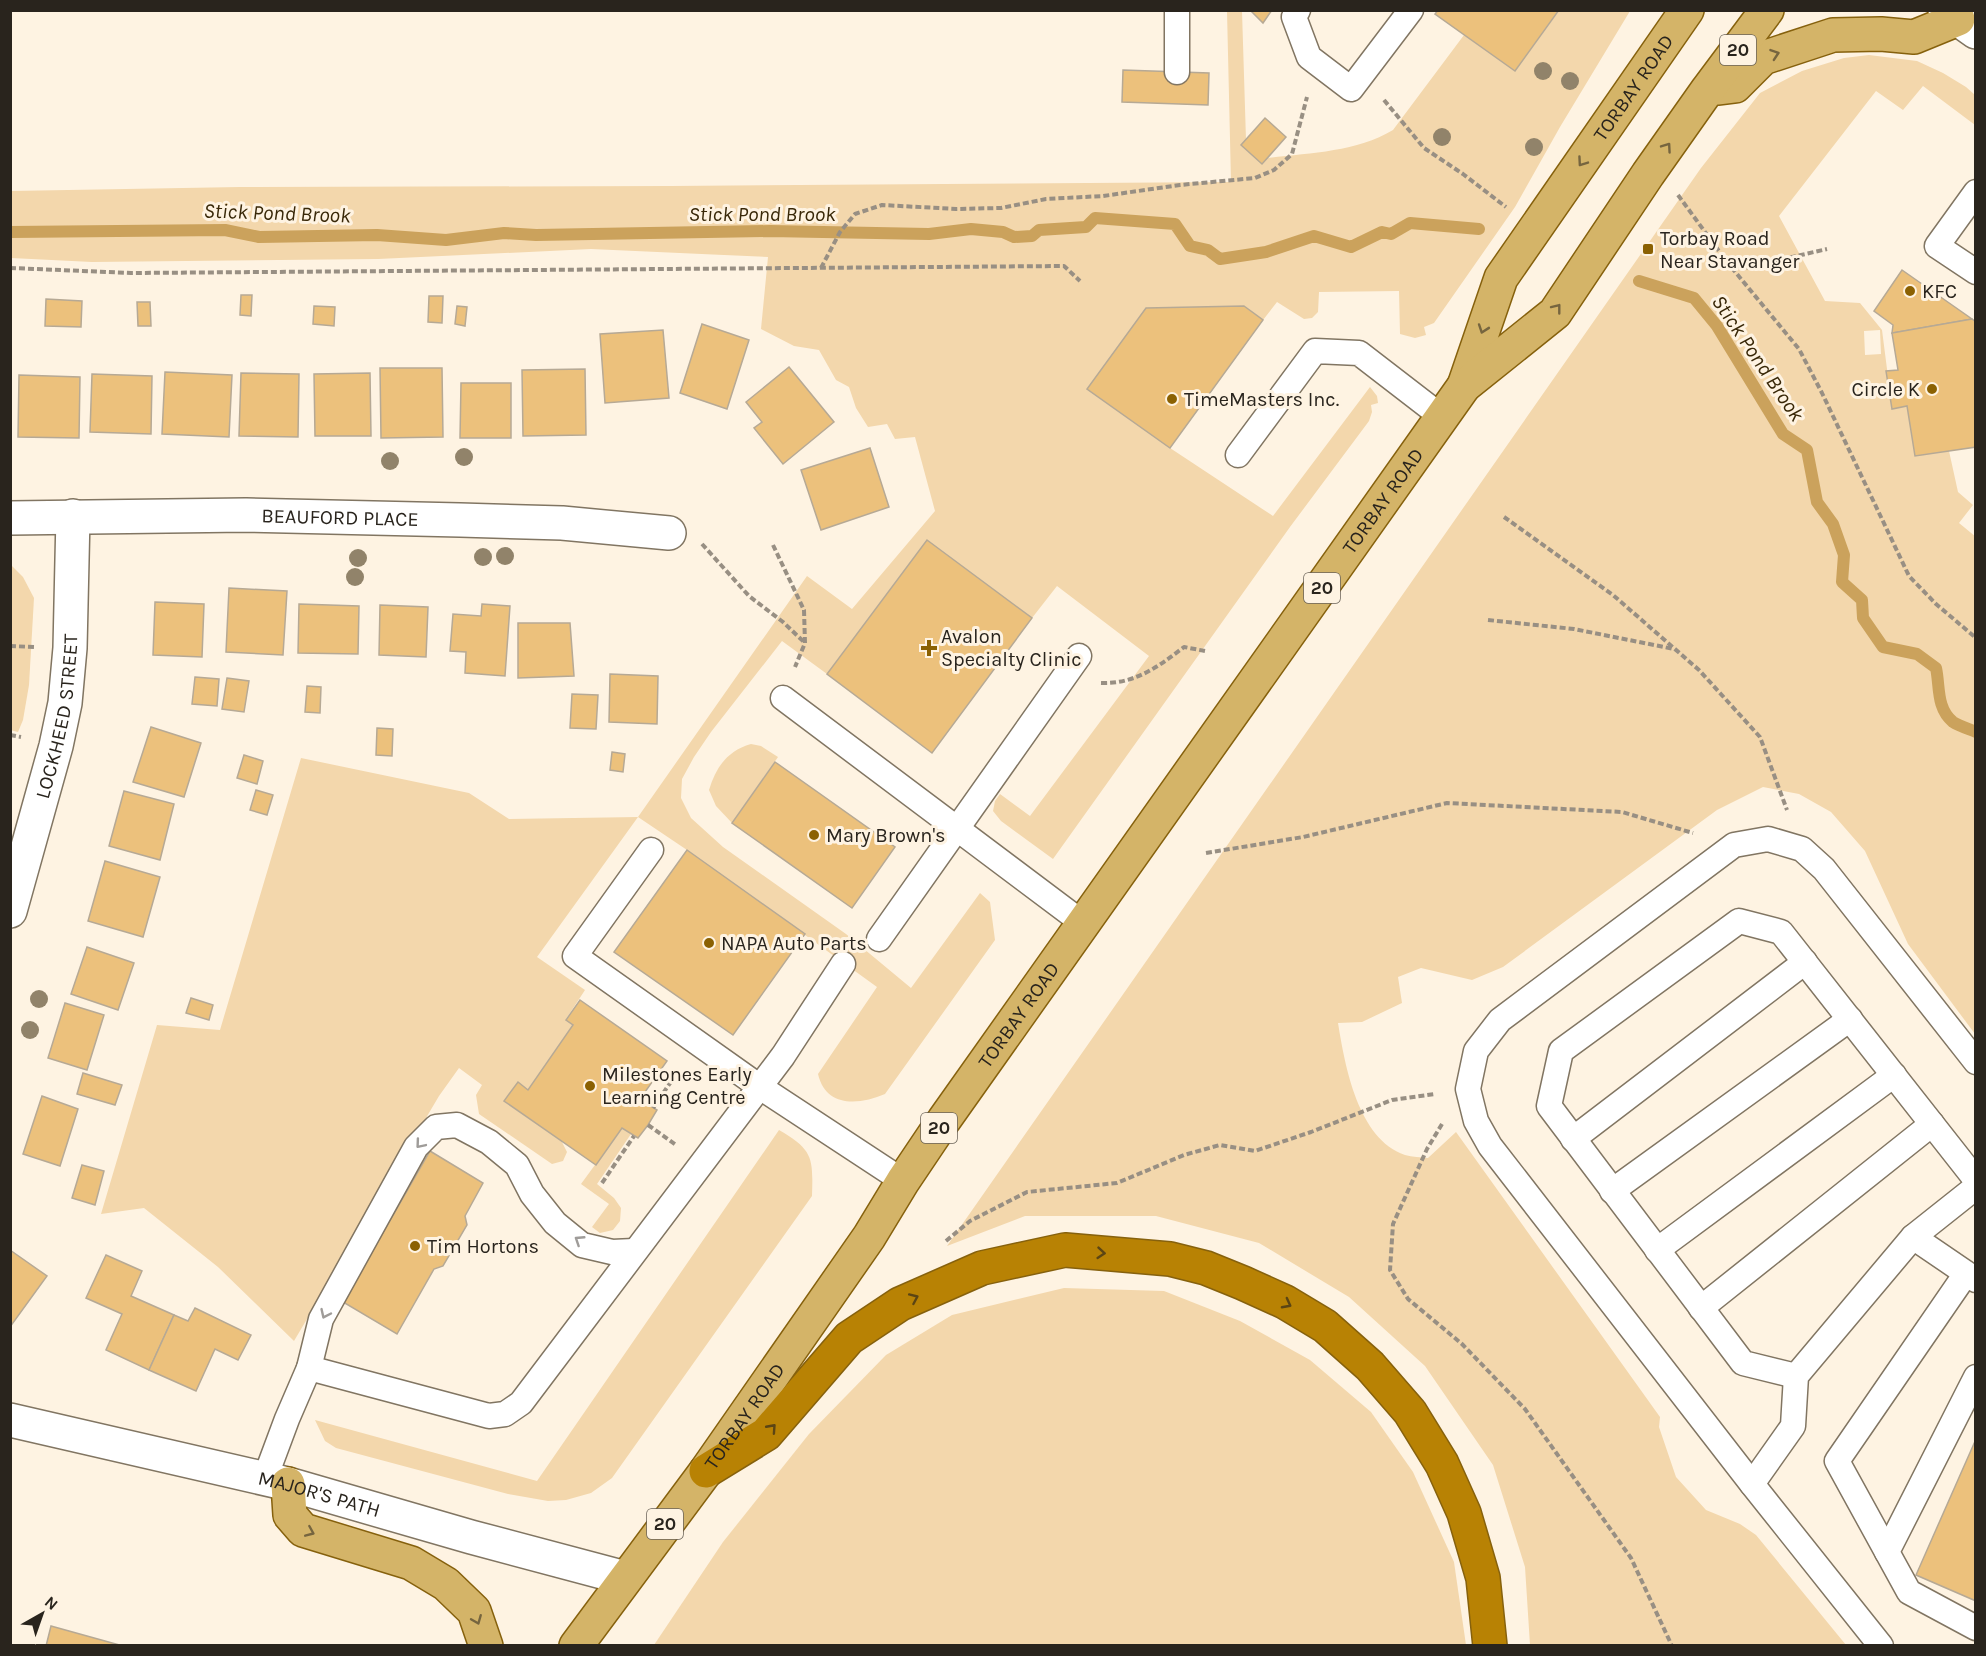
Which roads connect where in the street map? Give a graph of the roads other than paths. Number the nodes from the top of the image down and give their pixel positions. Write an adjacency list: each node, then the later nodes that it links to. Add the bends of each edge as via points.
1 (1177, 10): 7 (lane)
2 (1298, 10): 3 (lane, via 1294,17 1309,57 1351,89)
3 (1412, 10)
4 (1687, 10): 11 (main road, TORBAY ROAD / 20, one-way to 11, via 1501,278)
5 (1767, 10): 8 (main road, TORBAY ROAD / 20)
6 (1960, 21): 8 (main road, one-way to 6, via 1735,86 1763,58 1833,35 1914,37)
7 (1177, 72)
8 (1708, 89): 11 (main road, TORBAY ROAD / 20, one-way to 8, via 1555,313)
9 (1976, 192): 10 (lane, via 1937,246)
10 (1976, 272)
11 (1464, 386): 12 (main road, TORBAY ROAD / 20)
12 (1442, 417): 13 (lane, via 1359,352 1315,351); 22 (main road, TORBAY ROAD / 20)
13 (1238, 455)
14 (73, 516): 15 (street, BEAUFORD PLACE); 16 (street, BEAUFORD PLACE, via 460,519); 21 (street, LOCKHEED STREET, via 65,703)
15 (10, 518)
16 (682, 534)
17 (1075, 661): 19 (lane)
18 (783, 698): 19 (lane)
19 (956, 829): 22 (lane); 23 (lane)
20 (651, 850): 29 (lane, via 575,956)
21 (10, 911)
22 (1083, 924): 33 (main road, TORBAY ROAD / 20)
23 (879, 939)
24 (1805, 962): 26 (lane); 31 (lane); 31 (lane, via 1781,932 1739,921 1561,1051 1549,1106)
25 (843, 963): 29 (lane)
26 (1850, 1019): 28 (lane); 35 (lane)
27 (1976, 1062): 47 (lane, via 1824,869 1802,849 1768,839 1734,845 1500,1020 1476,1051 1468,1089 1476,1121 1491,1146)
28 (1894, 1075): 30 (lane); 37 (lane)
29 (760, 1087): 33 (lane); 38 (lane)
30 (1932, 1124): 32 (lane); 40 (lane)
31 (1573, 1139): 35 (lane)
32 (1976, 1180)
33 (903, 1181): 45 (main road, TORBAY ROAD / 20, via 869,1237)
34 (1976, 1187): 36 (lane)
35 (1612, 1191): 37 (lane)
36 (1913, 1238): 39 (lane); 42 (lane)
37 (1657, 1250): 40 (lane)
38 (634, 1251): 41 (lane, via 521,1403 505,1414 489,1416 465,1411); 41 (lane, one-way to 41, via 612,1252 582,1245 555,1223 532,1194 517,1165 489,1142 457,1125 436,1127 416,1148 321,1318)
39 (1970, 1278): 48 (lane, via 1837,1461)
40 (1701, 1308): 42 (lane, via 1743,1363)
41 (309, 1368): 46 (lane, via 287,1419)
42 (1796, 1376): 47 (lane, via 1793,1426)
43 (1976, 1377): 48 (lane)
44 (10, 1420): 46 (street, MAJOR'S PATH)
45 (706, 1471): 49 (main road, TORBAY ROAD / 20); 53 (highway, one-way to 53, via 766,1434 849,1338 900,1304 982,1268 1065,1250 1170,1260 1206,1268 1285,1302 1325,1326 1370,1366 1410,1412 1442,1464 1464,1513 1483,1578)
46 (277, 1481): 49 (street, MAJOR'S PATH); 51 (main road, one-way to 51, via 290,1515 303,1530 411,1563 446,1584 474,1611)
47 (1752, 1484): 54 (lane)
48 (1887, 1552): 50 (lane, via 1909,1592)
49 (625, 1578): 52 (main road, TORBAY ROAD / 20)
50 (1976, 1628)
51 (486, 1646)
52 (576, 1646)
53 (1490, 1646)
54 (1881, 1646)

